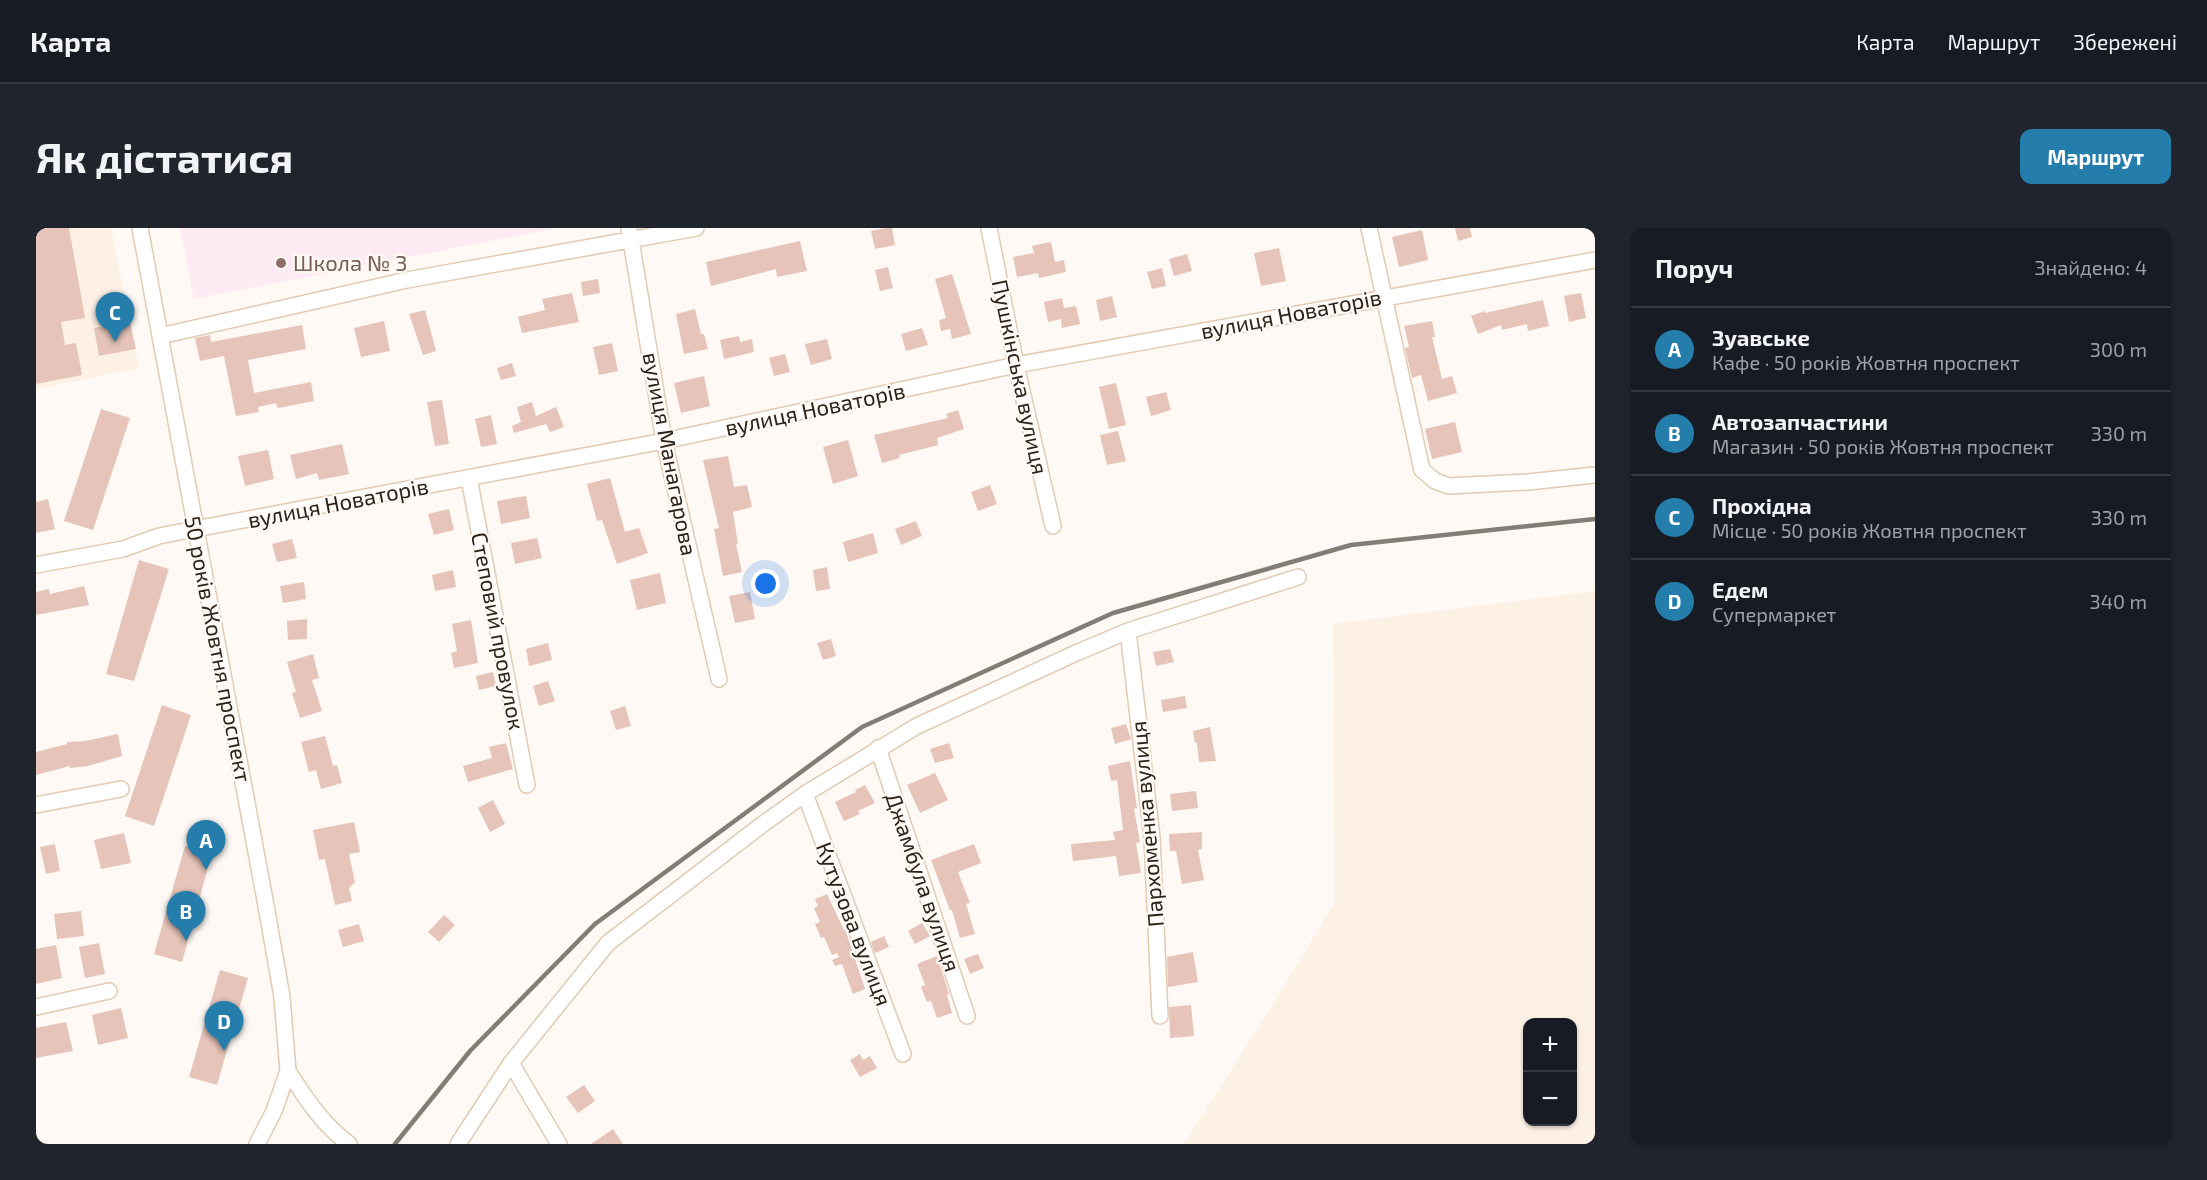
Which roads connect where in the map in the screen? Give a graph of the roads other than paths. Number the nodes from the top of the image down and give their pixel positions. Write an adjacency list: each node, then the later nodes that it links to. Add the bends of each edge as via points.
1 (140, 228): 8 (street, 50 років Жовтня проспект)
2 (696, 228): 5 (street)
3 (989, 228): 9 (street, Пушкінська вулиця)
4 (1369, 228): 7 (street)
5 (630, 234): 8 (street); 10 (street, вулиця Манагарова)
6 (1595, 260): 7 (street, вулиця Новаторів)
7 (1385, 297): 9 (street, вулиця Новаторів); 11 (street, via 1422,470 1449,486)
8 (160, 336): 14 (street, 50 років Жовтня проспект)
9 (1016, 366): 10 (street, вулиця Новаторів); 13 (street, Пушкінська вулиця)
10 (664, 441): 12 (street, вулиця Новаторів); 18 (street, вулиця Манагарова)
11 (1595, 475)
12 (469, 478): 14 (street, вулиця Новаторів); 20 (street, Степовий провулок)
13 (1053, 525)
14 (195, 529): 15 (street, вулиця Новаторів, via 123,549); 30 (street, 50 років Жовтня проспект, via 273,943)
15 (36, 565)
16 (1298, 577): 17 (street)
17 (1128, 631): 19 (street, via 917,726); 27 (street, Пархоменка вулиця, via 1152,837)
18 (719, 679)
19 (878, 748): 22 (street); 26 (street, Джамбула вулиця)
20 (527, 785)
21 (121, 789): 23 (street)
22 (805, 794): 28 (street, Кутузова вулиця); 29 (street, via 608,943)
23 (36, 805)
24 (109, 991): 25 (street)
25 (36, 1007)
26 (968, 1016)
27 (1160, 1016)
28 (903, 1054)
29 (511, 1064): 33 (street); 34 (street)
30 (288, 1071): 31 (street); 32 (street, via 312,1108)
31 (257, 1144)
32 (350, 1144)
33 (458, 1144)
34 (559, 1144)

